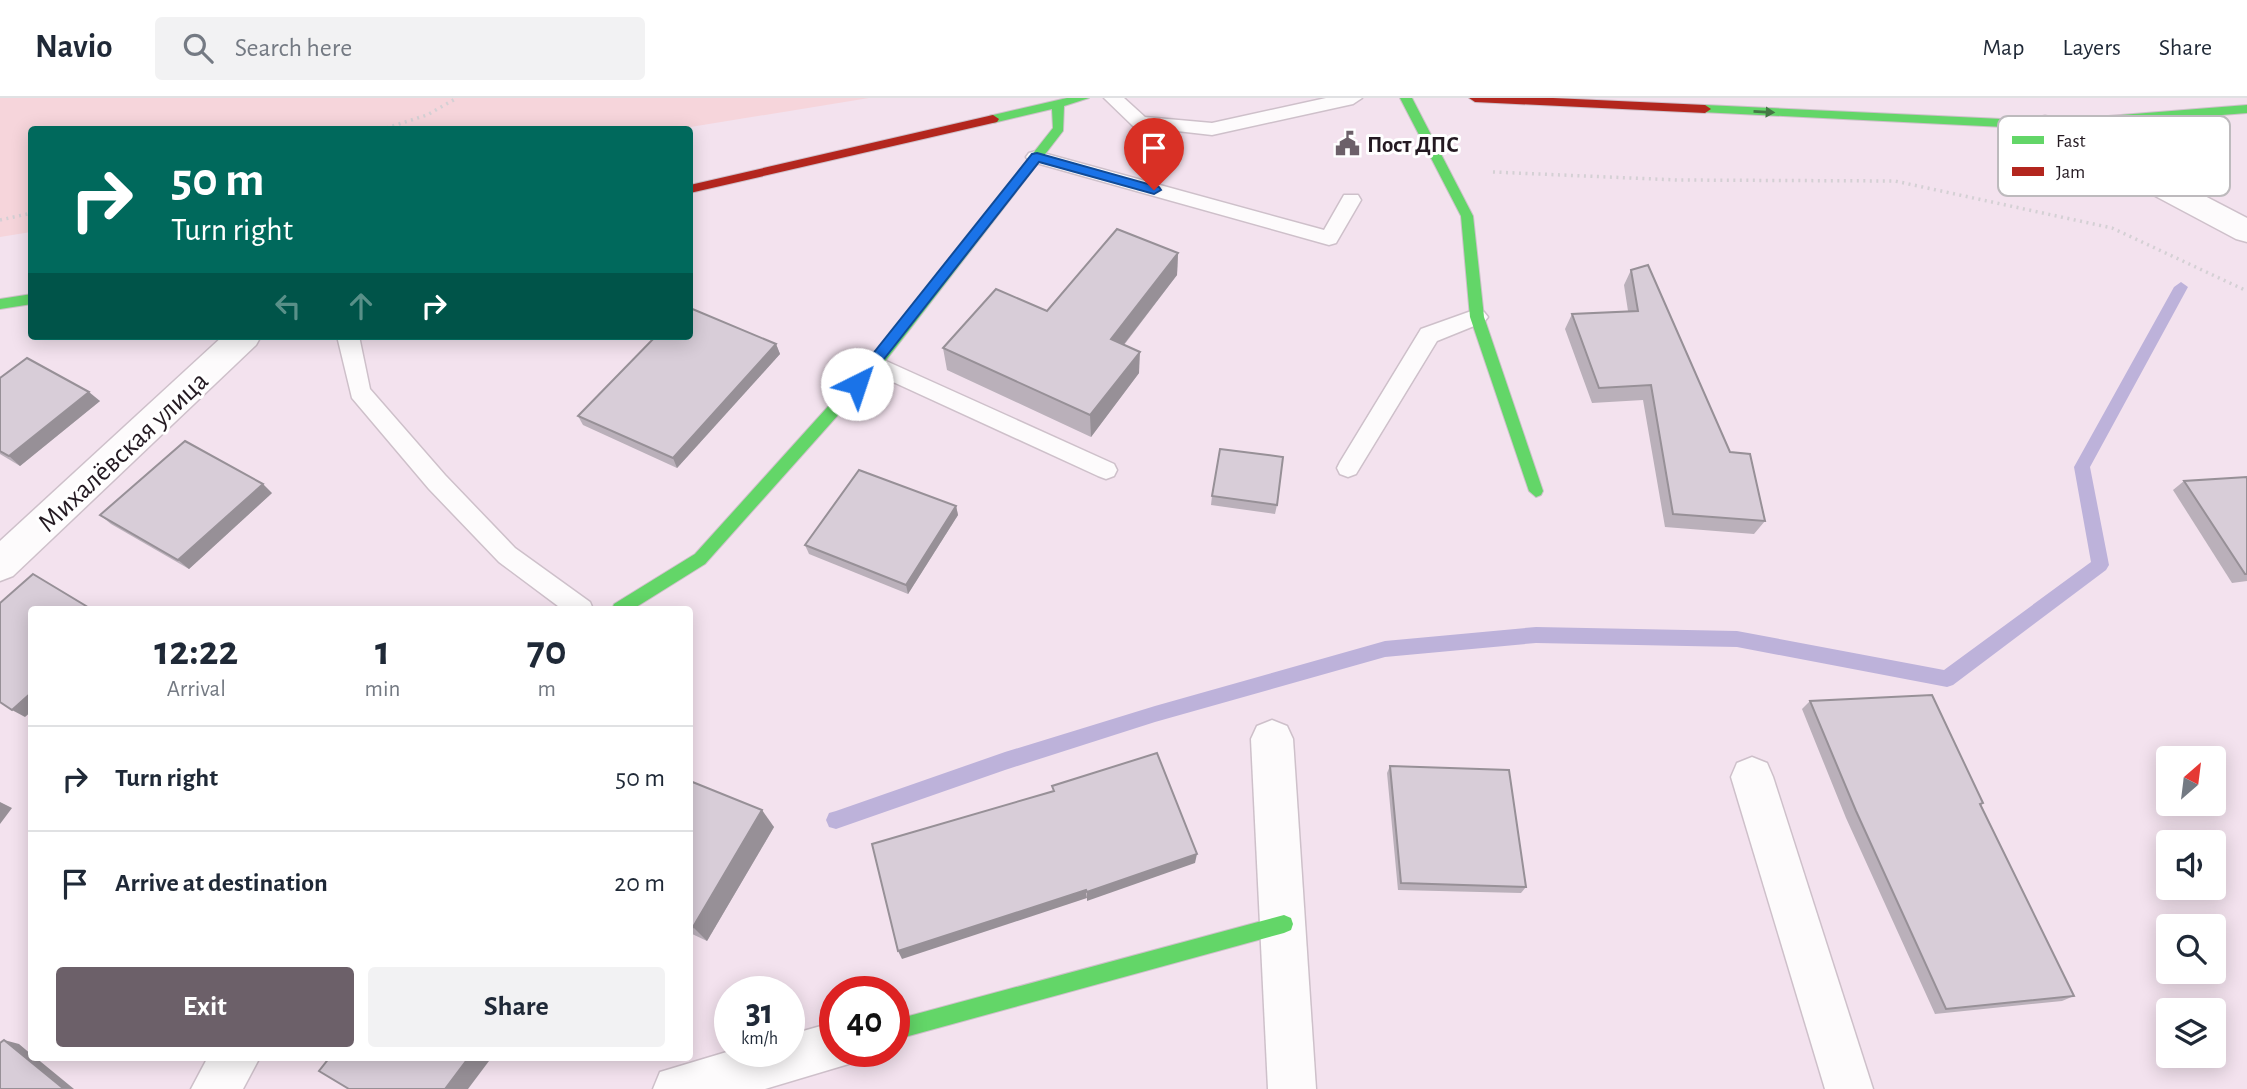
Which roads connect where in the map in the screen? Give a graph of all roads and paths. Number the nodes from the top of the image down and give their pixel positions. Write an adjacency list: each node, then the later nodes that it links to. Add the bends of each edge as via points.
1 (457, 98): 11 (path, via 428,116)
2 (1083, 98): 7 (main road)
3 (1113, 98): 4 (lane, via 1140,122 1212,129)
4 (1353, 98)
5 (1406, 98): 13 (main road)
6 (1475, 98): 10 (main road, one-way to 10)
7 (1058, 104): 12 (main road, via 1059,128); 14 (main road)
8 (2247, 109): 9 (main road)
9 (2159, 116)
10 (1998, 123)
11 (394, 126)
12 (1037, 157): 16 (lane, via 1329,238); 26 (main road)
13 (1443, 170): 20 (path, via 1677,180 1895,181 2112,228); 23 (main road, via 1467,216)
14 (693, 188)
15 (2182, 196): 19 (street)
16 (1351, 200)
17 (28, 214): 18 (path)
18 (0, 220)
19 (2247, 230)
20 (2247, 291)
21 (28, 300): 22 (main road)
22 (0, 304)
23 (1477, 317): 27 (lane, via 1429,335); 29 (main road)
24 (239, 340): 30 (street, Михалёвская улица)
25 (349, 340): 31 (lane, via 360,392 437,482 507,555)
26 (874, 364): 28 (lane); 32 (main road, via 700,559)
27 (1348, 468)
28 (1105, 470)
29 (1536, 491)
30 (0, 565)
31 (577, 606)
32 (625, 606)
33 (1272, 739): 35 (street)
34 (1752, 777): 42 (street)
35 (1283, 924): 36 (main road); 41 (street)
36 (910, 1026)
37 (819, 1050): 40 (street)
38 (233, 1061): 39 (street)
39 (215, 1089)
40 (677, 1089)
41 (1292, 1089)
42 (1849, 1089)

